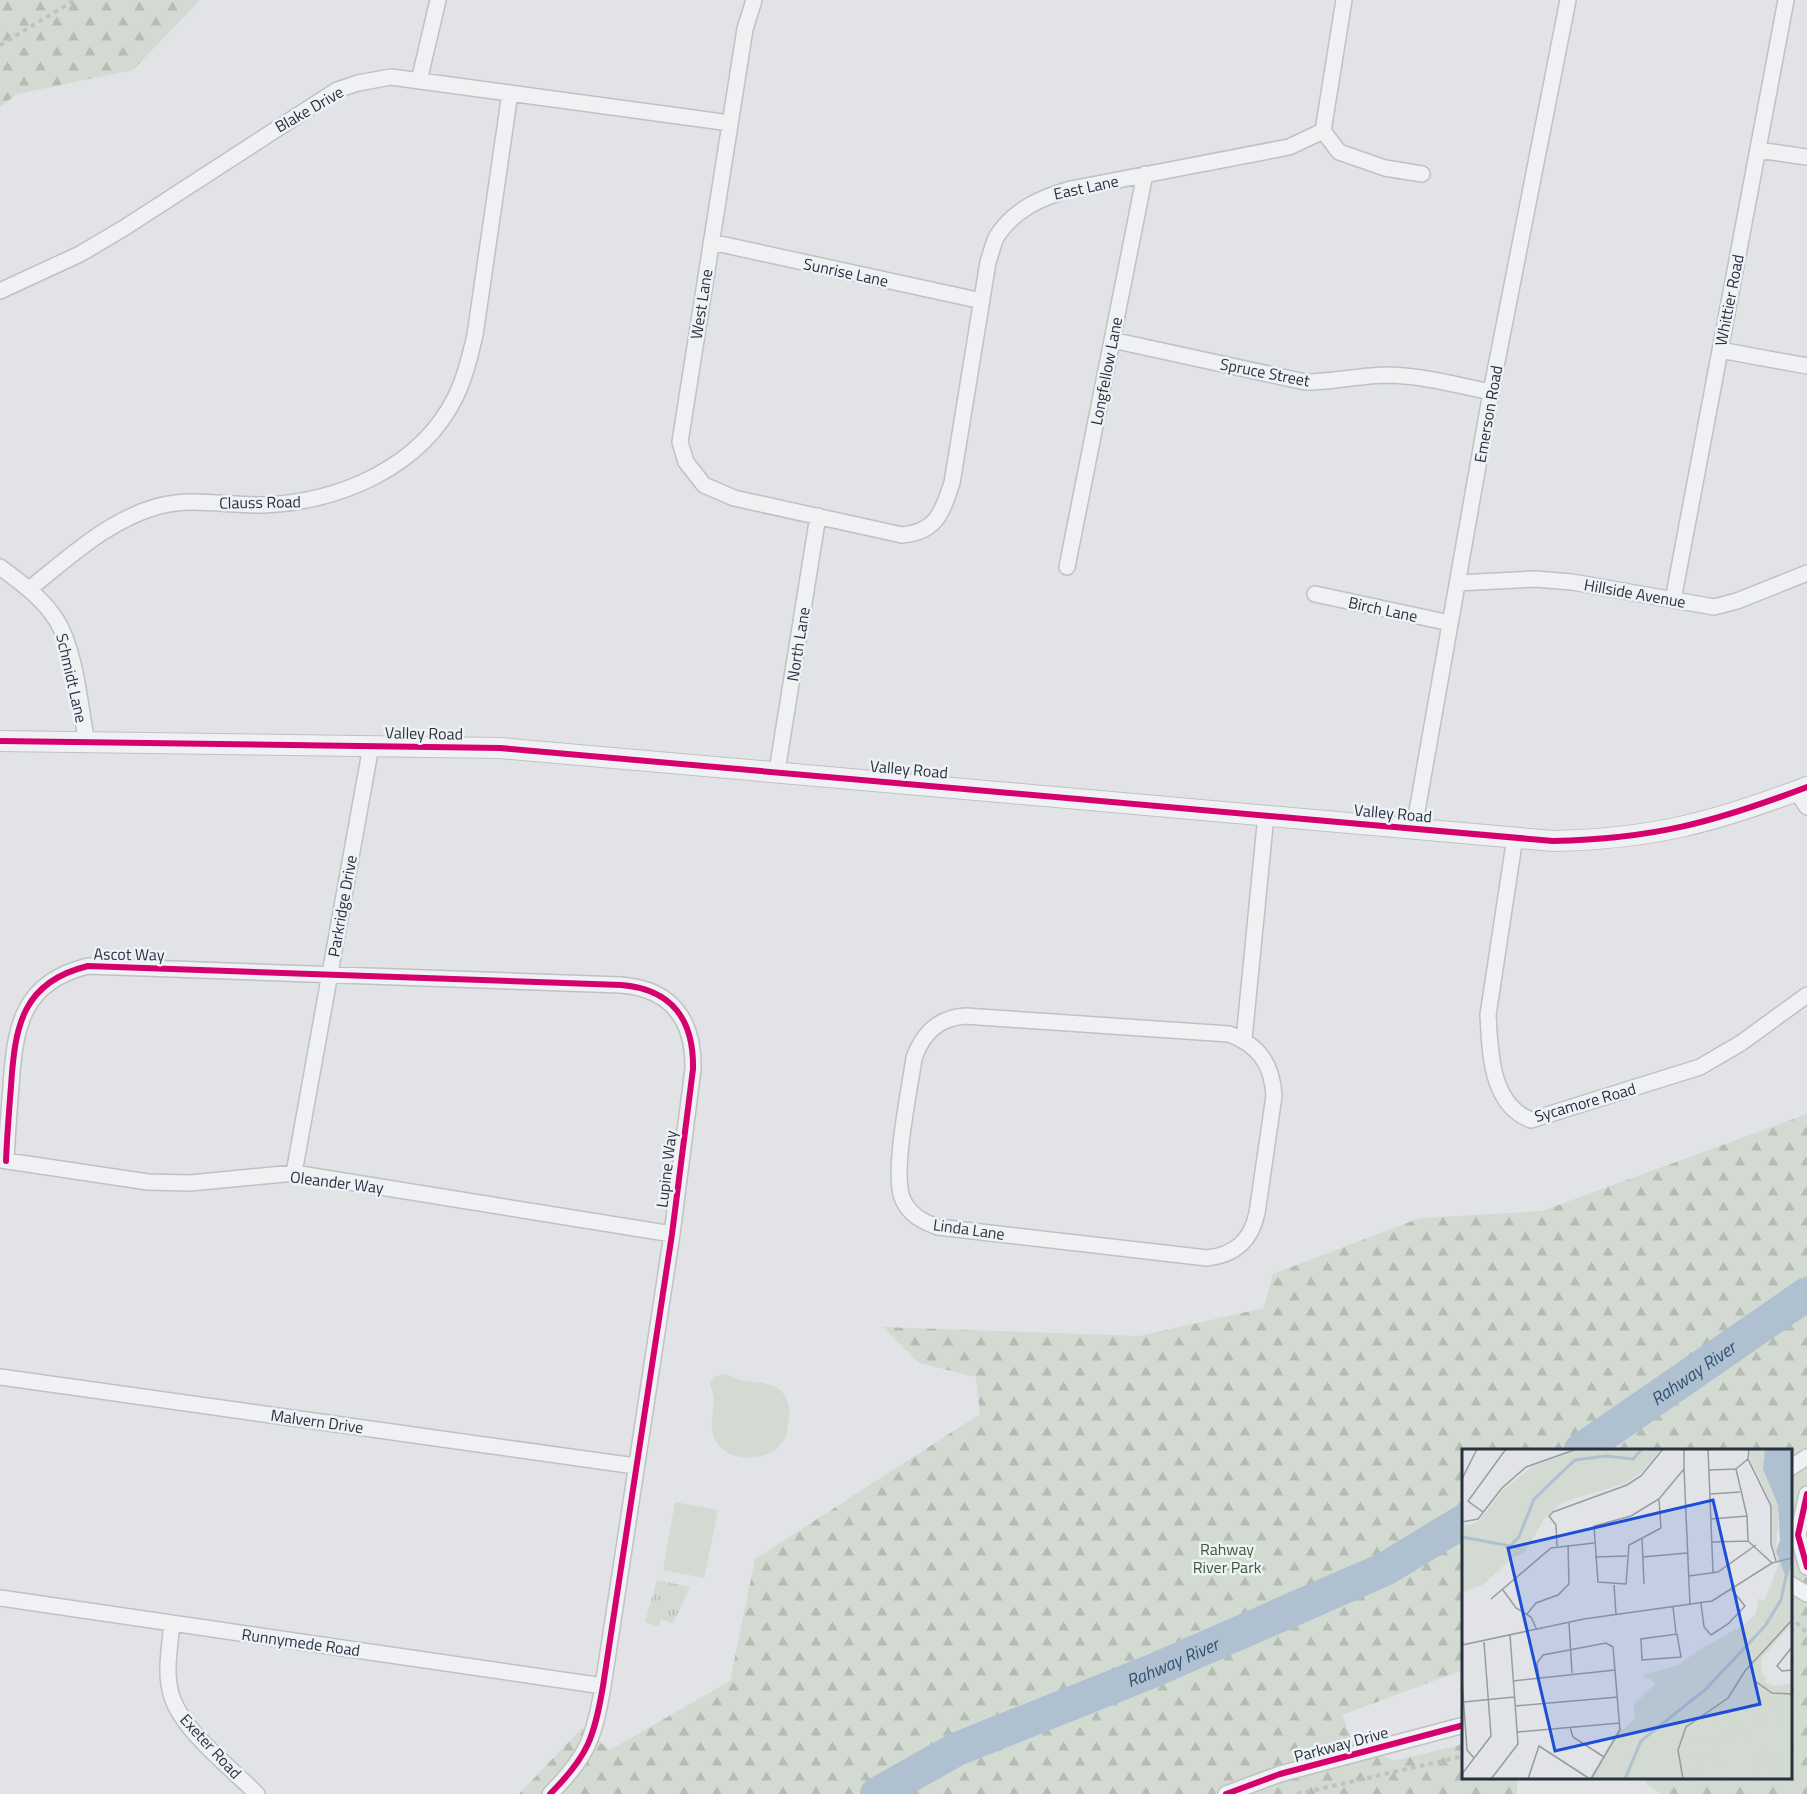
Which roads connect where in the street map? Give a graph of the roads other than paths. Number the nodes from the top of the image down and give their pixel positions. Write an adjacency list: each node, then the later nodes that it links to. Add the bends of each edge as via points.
1 (438, 0): 6 (street)
2 (754, 0): 8 (street, West Lane, via 745,29)
3 (1344, 0): 9 (street)
4 (1568, 0): 20 (street, Emerson Road)
5 (1786, 0): 10 (street, Whittier Road)
6 (419, 81): 7 (street, Blake Drive); 15 (street, Blake Drive, via 391,77 337,90 81,254)
7 (510, 93): 8 (street, Blake Drive); 26 (street, Clauss Road, via 475,335 455,397 438,424 393,466 333,495 272,505 192,502 160,506 127,518 97,536)
8 (730, 123): 14 (street, West Lane)
9 (1323, 131): 12 (street, East Lane, via 1289,147); 13 (street, via 1339,152 1385,168)
10 (1758, 150): 11 (street); 18 (street, Whittier Road)
11 (1807, 158)
12 (1145, 174): 16 (street, East Lane, via 1042,197 1017,214 997,236); 17 (street, Longfellow Lane)
13 (1422, 174)
14 (711, 242): 16 (street, Sunrise Lane); 21 (street, West Lane, via 682,422 680,442 686,462 704,485 734,498)
15 (0, 291)
16 (982, 301): 21 (street, East Lane, via 952,483 942,512 924,529 902,535)
17 (1112, 340): 20 (street, Spruce Street, via 1305,382 1420,376); 23 (street, Longfellow Lane)
18 (1720, 350): 19 (street); 28 (street, Whittier Road)
19 (1807, 366)
20 (1491, 392): 25 (street, Emerson Road)
21 (818, 516): 33 (street, North Lane)
22 (0, 567): 26 (street, Schmidt Lane)
23 (1067, 567)
24 (1807, 573): 28 (street, Hillside Avenue, via 1714,607)
25 (1457, 583): 28 (street, Hillside Avenue, via 1535,579); 29 (street, Emerson Road)
26 (29, 589): 31 (street, Schmidt Lane, via 58,622 68,647)
27 (1315, 594): 29 (street, Birch Lane)
28 (1673, 600)
29 (1450, 624): 36 (street, Emerson Road)
30 (0, 741): 31 (street, Valley Road)
31 (87, 742): 32 (street, Valley Road)
32 (371, 746): 33 (street, Valley Road, via 500,748); 38 (street, Parkridge Drive)
33 (777, 771): 35 (street, Valley Road)
34 (1803, 795): 37 (street, Valley Road, via 1660,833 1607,840)
35 (1266, 815): 36 (street, Valley Road); 40 (street)
36 (1414, 828): 37 (street, Valley Road)
37 (1515, 837): 39 (street, Sycamore Road, via 1488,1015 1497,1079 1504,1100 1519,1115 1532,1120 1700,1067)
38 (330, 974): 41 (street, Ascot Way, via 107,965 80,968 54,978 34,996 20,1018); 42 (street, Parkridge Drive); 43 (street, Lupine Way, via 621,985 643,988 663,998 684,1019 693,1047)
39 (1807, 995)
40 (1244, 1039): 40 (street, Linda Lane, via 1217,1033 965,1016 944,1020 930,1029 914,1058 898,1175 903,1201 924,1222 938,1227 1207,1258 1235,1250 1254,1228 1274,1096 1267,1062)
41 (3, 1160): 42 (street, Oleander Way, via 147,1182 190,1183)
42 (294, 1173): 43 (street, Oleander Way)
43 (672, 1234): 46 (street, Lupine Way)
44 (0, 1377): 46 (street, Malvern Drive)
45 (1807, 1458): 47 (street)
46 (634, 1466): 54 (street, Lupine Way)
47 (1792, 1467)
48 (1807, 1494): 49 (street, via 1798,1535)
49 (1807, 1567)
50 (1792, 1585): 51 (street)
51 (1807, 1594)
52 (0, 1598): 53 (street, Runnymede Road)
53 (172, 1623): 54 (street, Runnymede Road); 56 (street, Exeter Road, via 168,1665 171,1695 192,1729)
54 (603, 1686): 57 (street, Lupine Way, via 589,1746 572,1772)
55 (1462, 1726): 58 (street, Parkway Drive, via 1280,1774)
56 (257, 1794)
57 (550, 1794)
58 (1226, 1794)

